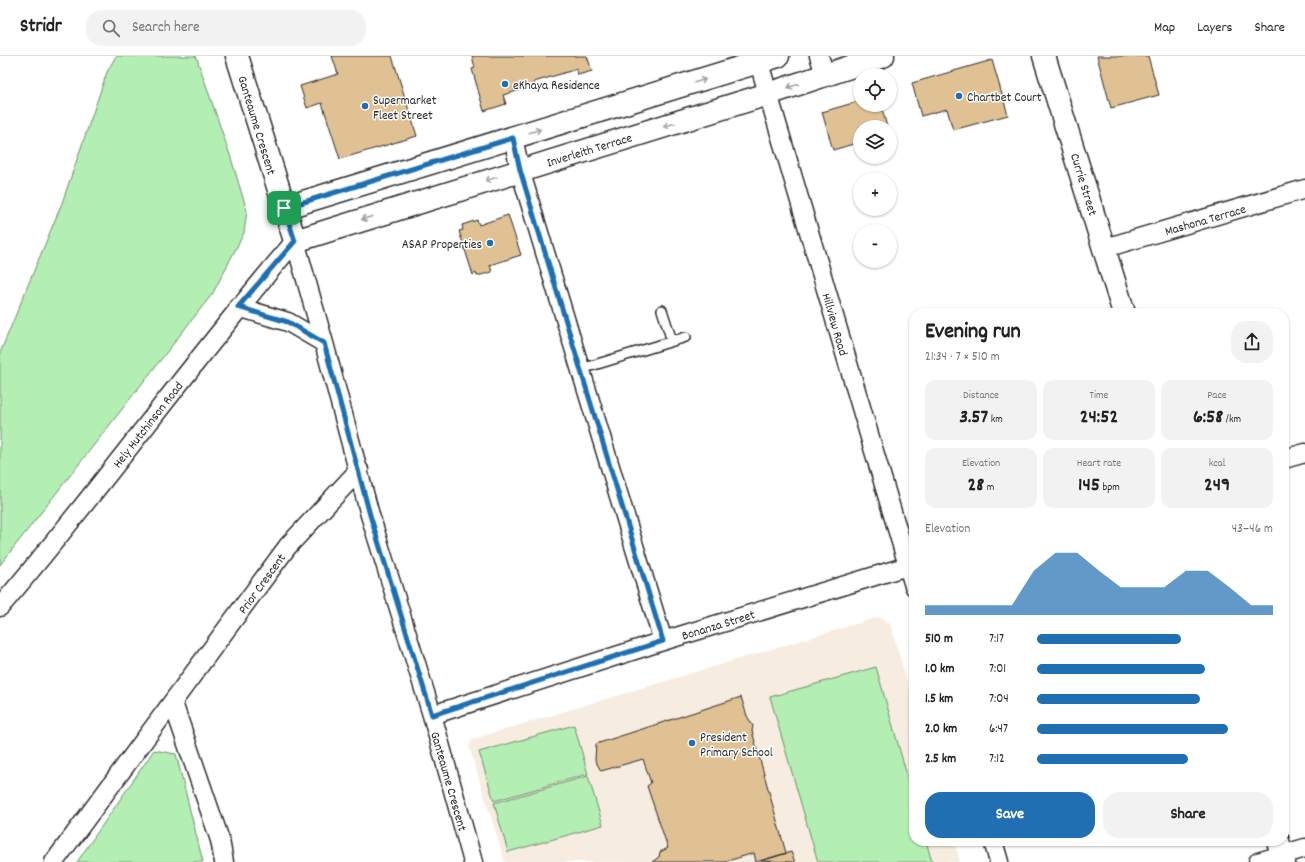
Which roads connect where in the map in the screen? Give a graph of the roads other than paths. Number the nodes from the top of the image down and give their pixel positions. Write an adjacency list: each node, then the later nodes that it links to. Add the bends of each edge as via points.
1 (237, 56): 10 (street, Ganteaume Crescent)
2 (883, 56): 5 (street, Inverleith Terrace)
3 (1044, 56): 12 (street, Currie Street)
4 (769, 59): 6 (street, Hillview Road); 7 (street, one-way to 4)
5 (822, 65): 6 (street, Inverleith Terrace, one-way to 6)
6 (768, 94): 8 (street, Inverleith Terrace, one-way to 8); 23 (street, Hillview Road)
7 (513, 138): 8 (street); 10 (street)
8 (520, 170): 11 (street, Inverleith Terrace, one-way to 11); 19 (street)
9 (1305, 189): 12 (street, Mashona Terrace)
10 (284, 208): 11 (street, Ganteaume Crescent)
11 (295, 241): 13 (street, Hely Hutchinson Road); 18 (street, Ganteaume Crescent)
12 (1105, 248): 14 (street, Currie Street)
13 (238, 307): 18 (street, via 288,322); 25 (street, Hely Hutchinson Road, via 50,548)
14 (1123, 308)
15 (662, 310): 17 (lane)
16 (686, 337): 17 (lane)
17 (672, 341): 19 (lane)
18 (324, 343): 22 (street, Ganteaume Crescent)
19 (581, 369): 26 (street)
20 (1305, 453): 21 (street)
21 (1289, 458)
22 (359, 470): 27 (street, Prior Crescent, via 288,546); 28 (street, Ganteaume Crescent, via 387,574)
23 (909, 558)
24 (909, 566): 26 (street, Bonanza Street)
25 (0, 607)
26 (663, 641): 28 (street, Bonanza Street)
27 (173, 703): 32 (street, Prior Crescent); 33 (street, via 220,840)
28 (432, 715): 34 (street, Ganteaume Crescent)
29 (994, 846): 35 (street)
30 (1305, 848): 31 (street)
31 (1281, 853): 36 (street)
32 (54, 862)
33 (224, 862)
34 (473, 862)
35 (999, 862)
36 (1258, 862)

